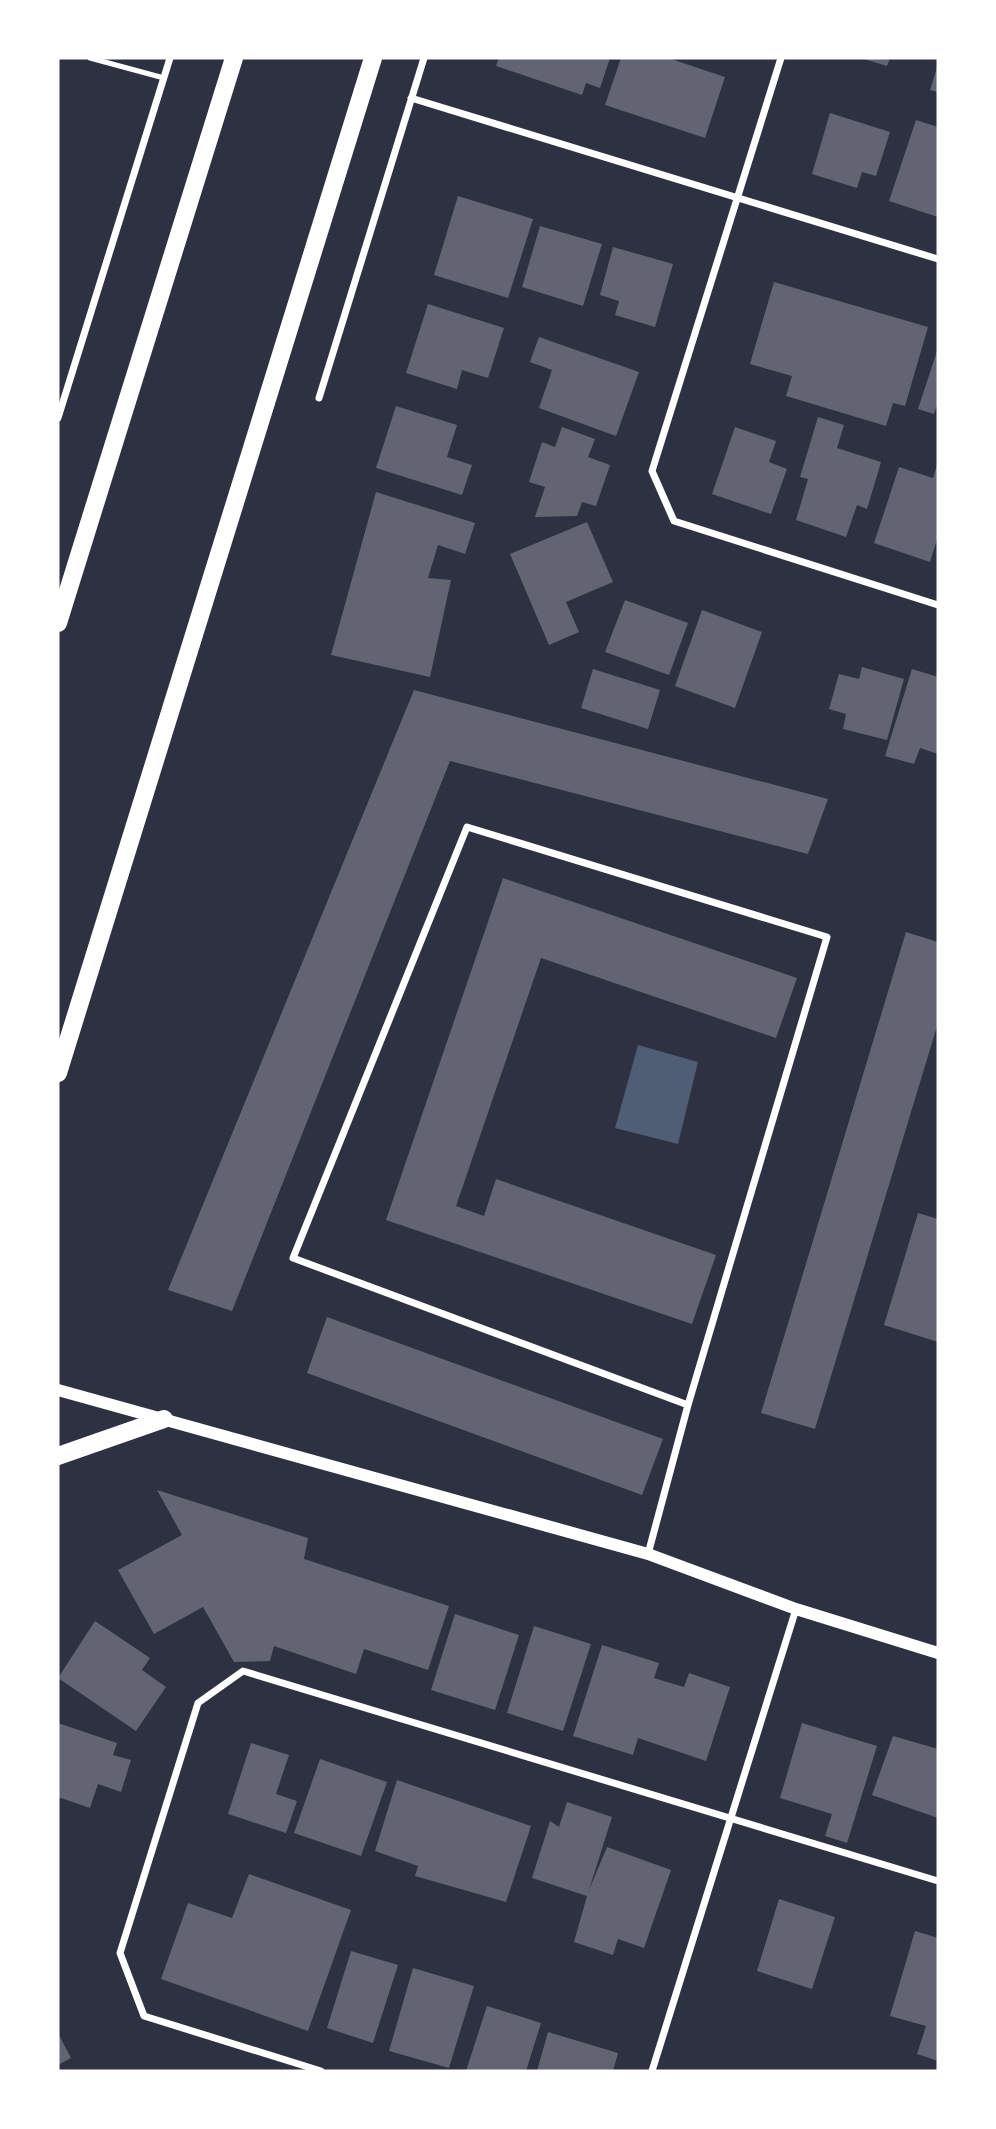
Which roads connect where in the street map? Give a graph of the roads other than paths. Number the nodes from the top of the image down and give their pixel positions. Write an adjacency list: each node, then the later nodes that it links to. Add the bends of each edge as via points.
1 (90, 58): 7 (lane)
2 (170, 58): 7 (street)
3 (234, 58): 14 (main road)
4 (373, 58): 15 (main road)
5 (424, 58): 8 (street)
6 (781, 58): 9 (street)
7 (164, 78): 12 (street)
8 (411, 98): 9 (street); 11 (street)
9 (738, 197): 10 (street); 13 (street, via 652,471 674,521)
10 (938, 259)
11 (319, 398)
12 (58, 418)
13 (938, 604)
14 (58, 623)
15 (58, 1073)
16 (58, 1390): 18 (street)
17 (688, 1405): 17 (street, via 827,937 467,827 293,1258); 20 (street)
18 (164, 1419): 19 (main road); 20 (street)
19 (58, 1456)
20 (648, 1554): 21 (street)
21 (796, 1609): 22 (street); 23 (street)
22 (938, 1653)
23 (731, 1816): 24 (street); 25 (street, via 243,1671 198,1703 120,1953 144,2016); 26 (street)
24 (938, 1881)
25 (321, 2071)
26 (652, 2071)

